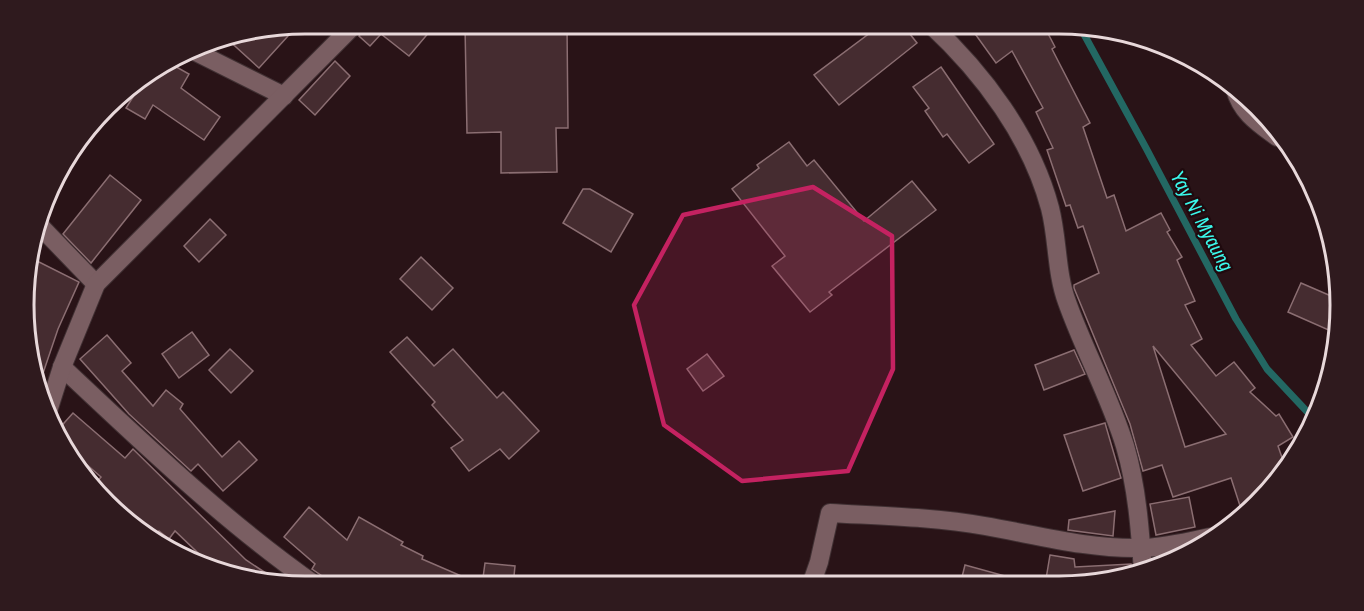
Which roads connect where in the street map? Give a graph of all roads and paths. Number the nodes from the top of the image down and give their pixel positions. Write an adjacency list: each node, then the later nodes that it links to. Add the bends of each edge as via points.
1 (345, 34): 4 (street)
2 (939, 34): 12 (street, via 1012,122 1038,169 1050,210 1066,300 1124,444 1137,495)
3 (202, 55): 4 (street)
4 (284, 96): 8 (street)
5 (1241, 106): 6 (street)
6 (1258, 122)
7 (45, 231): 8 (street)
8 (96, 284): 9 (street)
9 (62, 368): 10 (street); 14 (street, via 183,479)
10 (52, 400)
11 (1195, 540): 12 (street)
12 (1142, 548): 13 (street); 15 (street, via 1064,543 923,518 830,513)
13 (1143, 563)
14 (304, 576)
15 (813, 576)

